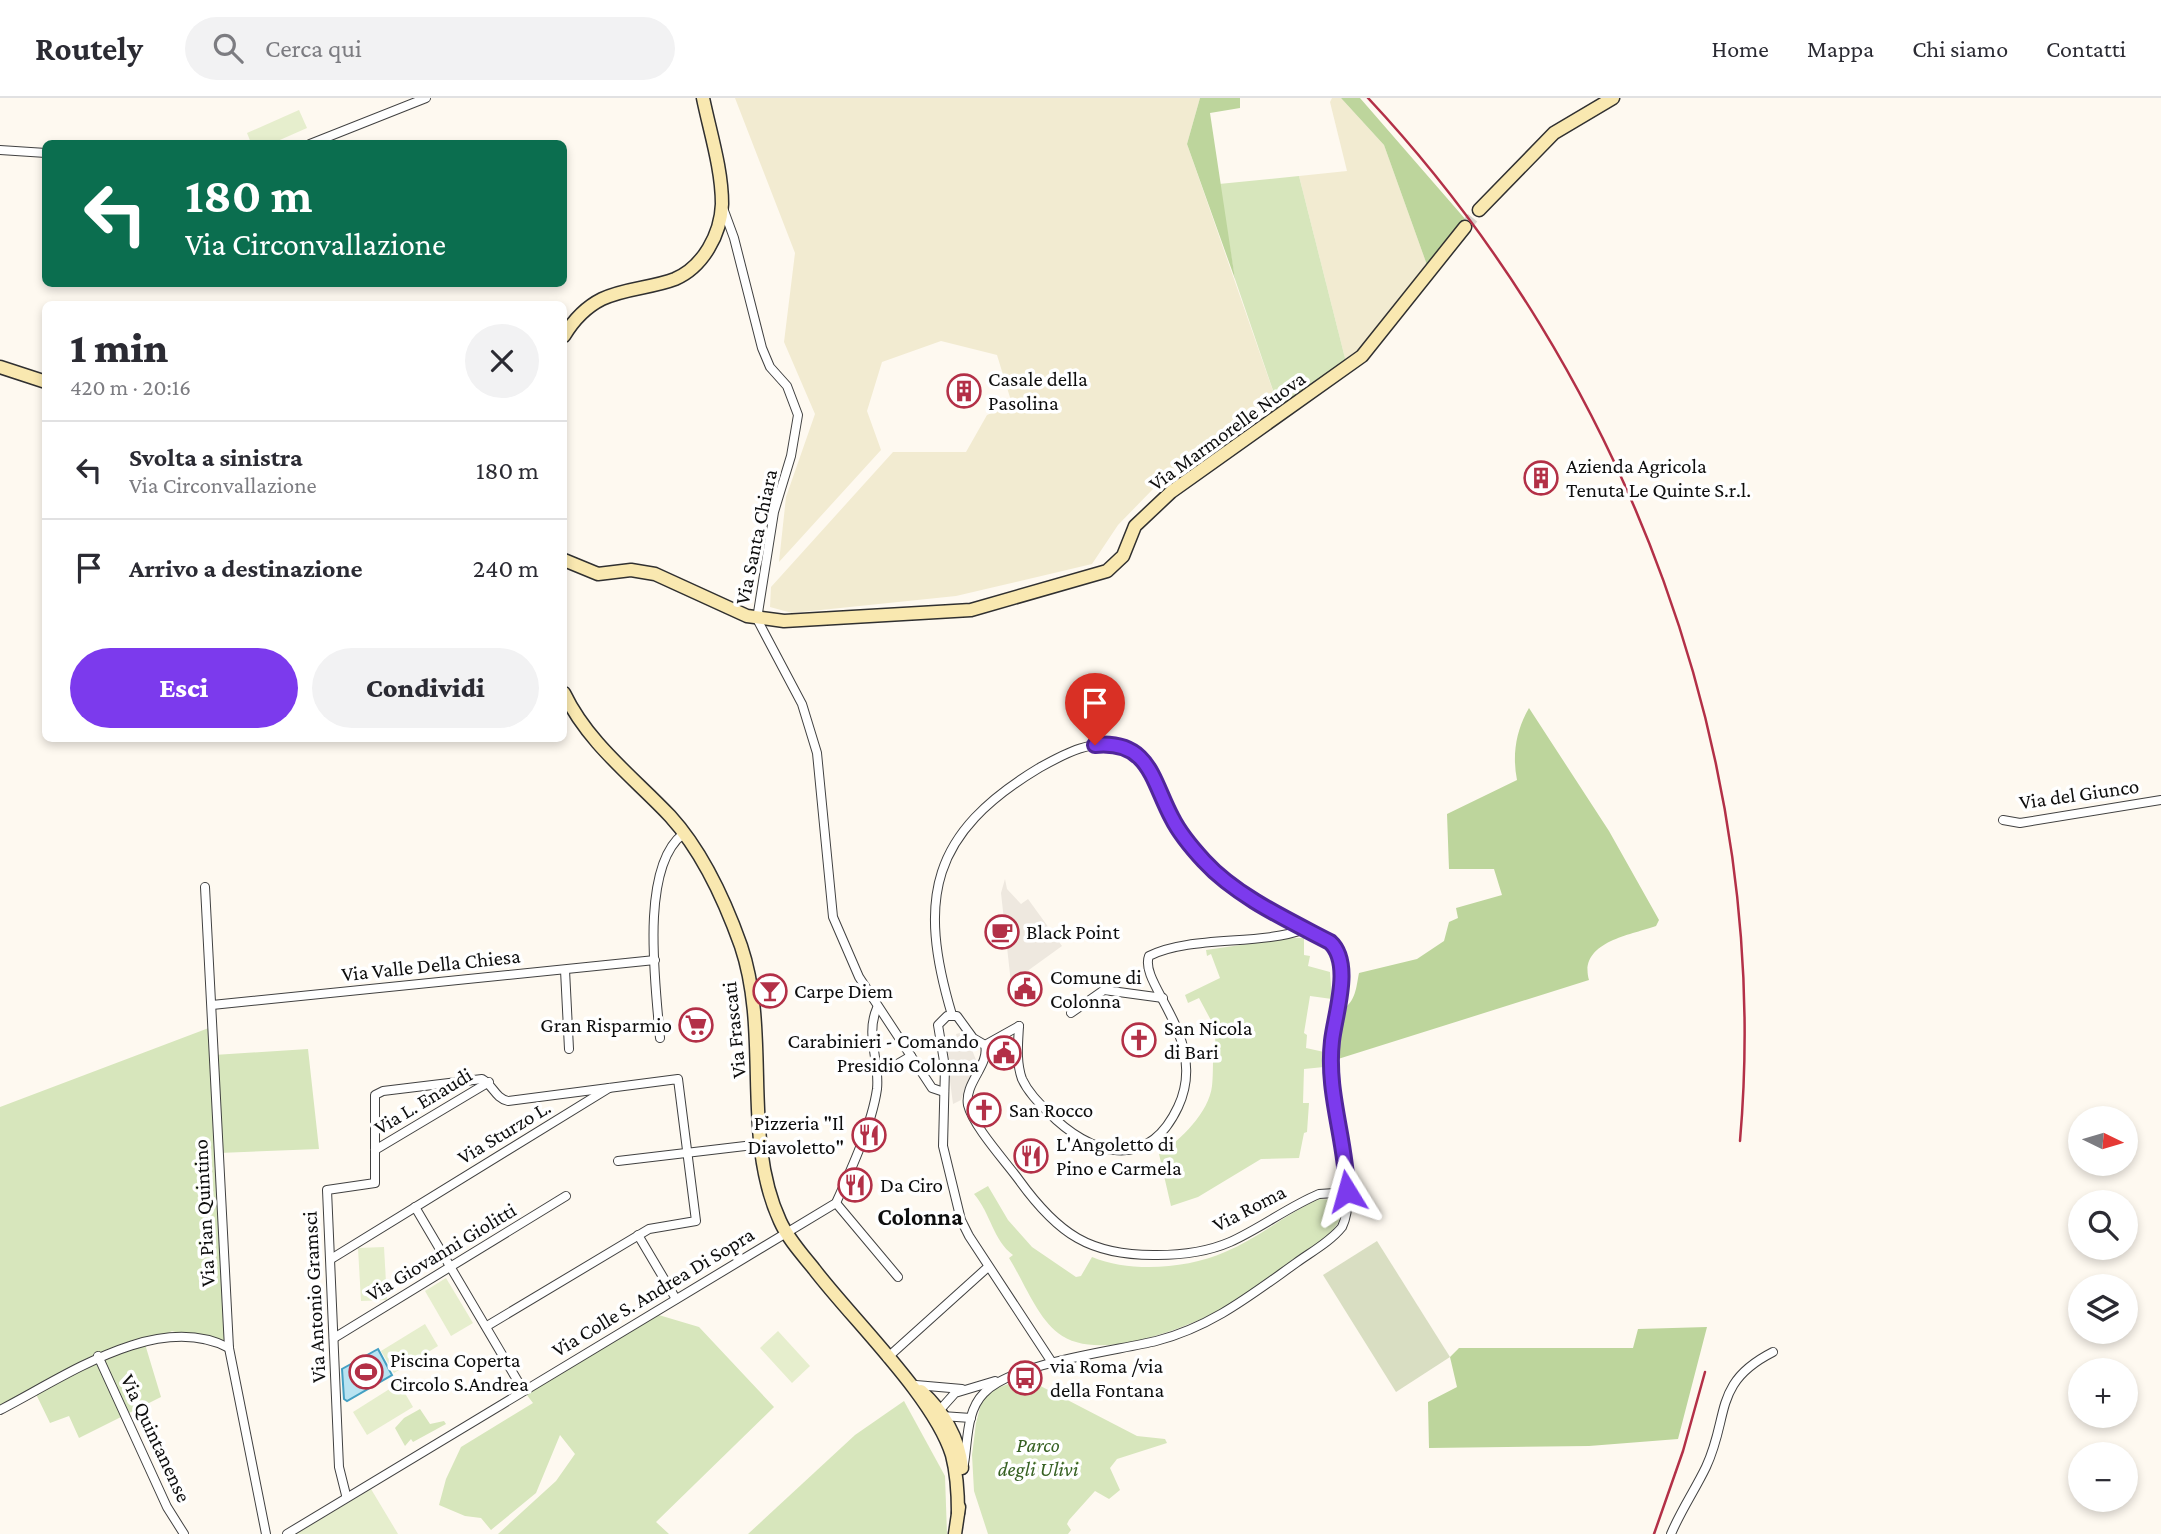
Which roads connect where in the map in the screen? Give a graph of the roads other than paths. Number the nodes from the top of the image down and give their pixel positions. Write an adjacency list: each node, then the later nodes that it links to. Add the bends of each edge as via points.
1 (426, 98): 4 (street)
2 (703, 98): 7 (street)
3 (1614, 98): 8 (street, via 1554,133)
4 (320, 140)
5 (0, 150): 6 (street)
6 (42, 153)
7 (722, 206): 10 (street, via 714,238 688,271 600,300); 14 (street, Via Santa Chiara, via 762,348 794,400 797,423 774,512)
8 (1479, 210)
9 (1465, 227): 14 (street, Via Marmorelle Nuova, via 1362,356 1171,492 1135,526 1123,556 1107,571 971,610)
10 (567, 332)
11 (0, 367): 12 (street)
12 (42, 381)
13 (567, 562): 14 (street, Via Marmorelle Nuova, via 598,574 636,570 655,574)
14 (757, 619): 25 (street, Via Santa Chiara, via 812,728 833,917)
15 (567, 698): 18 (street, Via Frascati, via 586,732)
16 (2161, 800): 17 (street, Via del Giunco, via 2020,823)
17 (2003, 820)
18 (683, 834): 21 (street, via 671,847 658,881); 36 (street, Via Frascati, via 728,914 751,983)
19 (205, 887): 24 (street, Via Pian Quintino)
20 (1305, 929): 23 (street, via 1151,955 1148,969); 27 (street, via 1208,865 1174,822 1141,758 1117,746 1091,746 1057,758 1001,793 972,819 948,853 938,885 934,934); 42 (street, via 1332,944 1340,961 1331,1075)
21 (654, 960): 22 (street, Via Valle Della Chiesa); 28 (street)
22 (565, 970): 24 (street, Via Valle Della Chiesa); 30 (street)
23 (1163, 998): 26 (street, via 1104,990); 29 (street, via 1184,1044 1186,1081 1175,1112 1148,1142 1120,1152 1081,1139 1030,1093 1018,1063 1018,1026)
24 (212, 1005): 53 (street, Via Pian Quintino)
25 (877, 1008): 31 (street, Via Santa Chiara); 41 (street, via 872,1020 877,1087)
26 (1071, 1013)
27 (949, 1015): 29 (street, via 960,1017 973,1038); 35 (street, via 938,1027)
28 (660, 1038)
29 (985, 1045): 42 (street, Via Roma, via 968,1101 972,1113 1032,1197 1080,1239 1104,1252 1201,1251 1235,1240 1319,1194 1335,1192)
30 (569, 1049)
31 (911, 1056): 32 (street); 35 (street, Via Santa Chiara, via 934,1090)
32 (894, 1066)
33 (489, 1082): 34 (street, via 498,1096 508,1101); 37 (street, Via L. Enaudi); 37 (street, Via Antonio Gramsci, via 482,1079 376,1093)
34 (612, 1087): 38 (street, via 678,1079); 43 (street, Via Sturzo L.)
35 (944, 1093): 48 (street, via 946,1159 961,1220)
36 (762, 1144): 38 (street); 44 (street, Via Frascati, via 769,1191)
37 (375, 1150): 46 (street, Via Antonio Gramsci, via 376,1183 327,1190)
38 (688, 1153): 39 (street); 45 (street, via 696,1221)
39 (618, 1161)
40 (566, 1196): 47 (street, Via Giovanni Giolitti)
41 (836, 1203): 44 (street, Via Colle S. Andrea Di Sopra); 49 (street)
42 (1346, 1205): 57 (street, via 1345,1222 1338,1233 1222,1315 1159,1340)
43 (415, 1207): 46 (street, Via Sturzo L.); 47 (street)
44 (787, 1233): 50 (street, Via Colle S. Andrea Di Sopra); 56 (street, Via Frascati)
45 (638, 1235): 50 (street); 51 (street)
46 (331, 1259): 52 (street, Via Antonio Gramsci)
47 (449, 1267): 51 (street); 52 (street, Via Giovanni Giolitti)
48 (988, 1267): 56 (street); 57 (street)
49 (898, 1277)
50 (676, 1299): 61 (street, Via Colle S. Andrea Di Sopra)
51 (487, 1326): 61 (street)
52 (334, 1338): 66 (street, Via Antonio Gramsci, via 340,1467)
53 (229, 1348): 55 (street, via 209,1338 174,1337); 69 (street, Via Pian Quintino)
54 (1773, 1352): 72 (street, via 1733,1383 1720,1412 1706,1467)
55 (98, 1356): 62 (street); 68 (street, Via Quintanense, via 167,1507)
56 (887, 1358): 59 (street, Via Frascati)
57 (1053, 1364): 58 (street)
58 (1005, 1378): 60 (street); 64 (street, via 981,1396)
59 (908, 1381): 60 (street, via 931,1389); 63 (street, Via Frascati)
60 (965, 1389): 63 (street, via 950,1397)
61 (523, 1390): 66 (street, Via Colle S. Andrea Di Sopra)
62 (0, 1410)
63 (939, 1415): 64 (street); 65 (street, via 960,1452); 67 (street, via 954,1465)
64 (971, 1418): 65 (street)
65 (962, 1477): 67 (street)
66 (346, 1495): 70 (street, Via Colle S. Andrea Di Sopra)
67 (958, 1513): 71 (street)
68 (184, 1534)
69 (266, 1534)
70 (287, 1534)
71 (955, 1534)
72 (1671, 1534)

